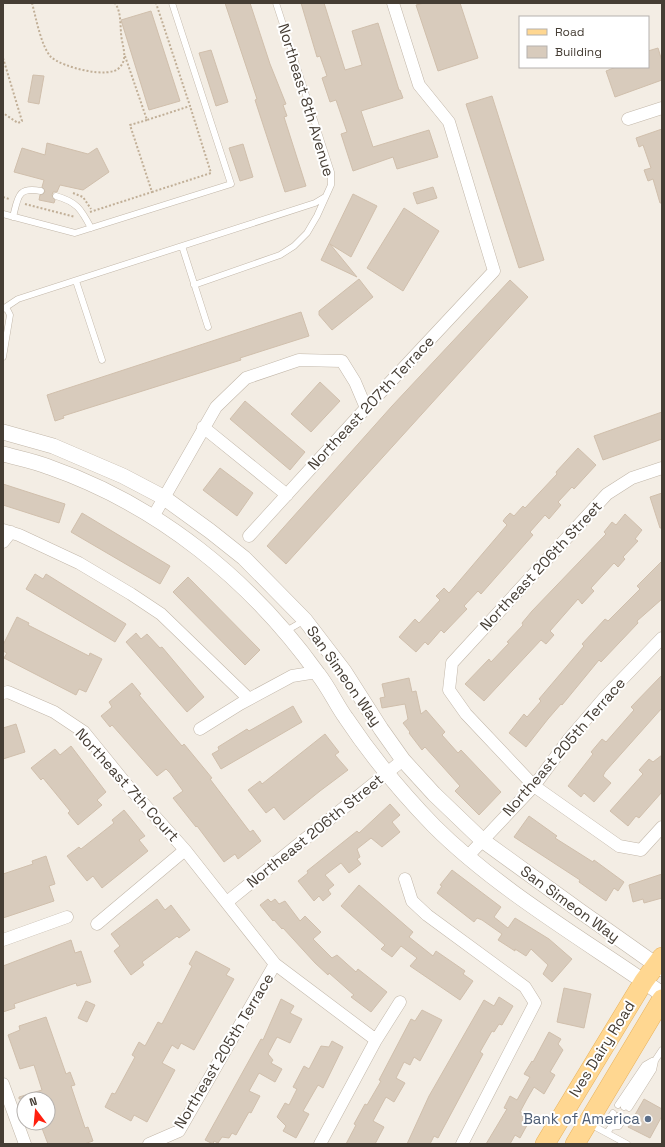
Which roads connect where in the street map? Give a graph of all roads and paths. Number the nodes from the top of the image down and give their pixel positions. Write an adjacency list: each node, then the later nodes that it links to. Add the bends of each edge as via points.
1 (32, 3): 7 (path, via 46,50 52,58 80,70 100,73 120,68)
2 (115, 3): 7 (path, via 120,15 120,33)
3 (156, 3): 9 (path)
4 (172, 3): 19 (lane, via 231,184)
5 (276, 3): 16 (lane, Northeast 8th Avenue, via 331,172 331,185)
6 (393, 3): 28 (street, Northeast 207th Terrace, via 419,85 450,122 494,271)
7 (125, 56): 13 (path)
8 (3, 58): 11 (path, via 22,121 18,123)
9 (190, 106): 13 (path); 13 (path, via 211,173 152,192 130,126)
10 (662, 108): 12 (street)
11 (3, 113)
12 (628, 119)
13 (147, 120)
14 (41, 192): 18 (lane, via 30,189 22,191)
15 (56, 196): 19 (lane, via 80,208)
16 (325, 197): 20 (lane, via 315,203); 22 (lane, Northeast 8th Avenue, via 307,233 294,246 280,254)
17 (3, 214): 18 (lane)
18 (12, 217): 19 (lane, via 75,233)
19 (91, 228)
20 (182, 246): 21 (lane); 22 (lane)
21 (76, 281): 23 (lane, via 18,299); 27 (lane)
22 (194, 284): 24 (lane)
23 (5, 308): 25 (lane, via 10,315)
24 (208, 327)
25 (5, 336): 26 (lane)
26 (3, 357)
27 (102, 360)
28 (366, 408): 29 (street, via 352,376 342,361 299,360 246,378 216,407); 33 (street, Northeast 207th Terrace)
29 (203, 428): 33 (street); 34 (street)
30 (3, 432): 34 (street, San Simeon Way, via 53,446)
31 (3, 454): 35 (street, San Simeon Way, via 48,466 98,487)
32 (662, 468): 48 (street, Northeast 206th Street, via 632,478 607,494 452,663 449,690 466,714)
33 (287, 495): 37 (street, Northeast 207th Terrace)
34 (163, 497): 35 (street); 39 (street, San Simeon Way, via 244,558)
35 (153, 517): 40 (street, San Simeon Way, via 226,570)
36 (7, 531): 38 (street); 44 (street, via 78,563 161,614)
37 (249, 536)
38 (3, 542)
39 (305, 620): 40 (lane); 46 (street, San Simeon Way, via 344,671)
40 (286, 631): 42 (street, San Simeon Way)
41 (662, 638): 48 (street, Northeast 205th Terrace, via 605,697)
42 (317, 672): 44 (street, via 292,676); 47 (street, San Simeon Way)
43 (5, 693): 51 (street, Northeast 7th Court, via 54,712 84,732)
44 (249, 699): 45 (street)
45 (200, 729)
46 (403, 760): 47 (street, Northeast 206th Street); 50 (street, San Simeon Way)
47 (386, 773): 52 (street, San Simeon Way, via 435,826); 54 (street, Northeast 206th Street)
48 (534, 786): 49 (street, via 619,846 640,850); 50 (street, Northeast 205th Terrace)
49 (662, 827)
50 (482, 840): 52 (street, Northeast 205th Terrace); 58 (street, San Simeon Way)
51 (185, 850): 54 (street, Northeast 7th Court); 56 (street)
52 (468, 856): 60 (street, San Simeon Way)
53 (405, 879): 74 (street, via 412,901 427,915 525,987 535,1003)
54 (227, 902): 59 (street, Northeast 7th Court)
55 (67, 916): 57 (street)
56 (97, 924)
57 (3, 940)
58 (660, 963): 60 (main road, Ives Dairy Road)
59 (275, 964): 64 (street); 72 (street, Northeast 205th Terrace, via 179,1131)
60 (644, 982): 61 (street, San Simeon Way); 75 (main road, Ives Dairy Road)
61 (662, 994)
62 (662, 999): 68 (main road, Ives Dairy Road)
63 (400, 1002): 64 (street)
64 (376, 1040): 73 (street)
65 (662, 1050): 66 (lane)
66 (655, 1059): 66 (lane, via 645,1065 624,1107 653,1070)
67 (3, 1084): 71 (street)
68 (587, 1122): 70 (lane); 76 (main road, Ives Dairy Road)
69 (611, 1127): 69 (lane, via 609,1120 618,1116 619,1126); 70 (lane)
70 (607, 1133): 77 (lane)
71 (25, 1144)
72 (149, 1144)
73 (320, 1144)
74 (462, 1144)
75 (545, 1144)
76 (575, 1144)
77 (627, 1144)

